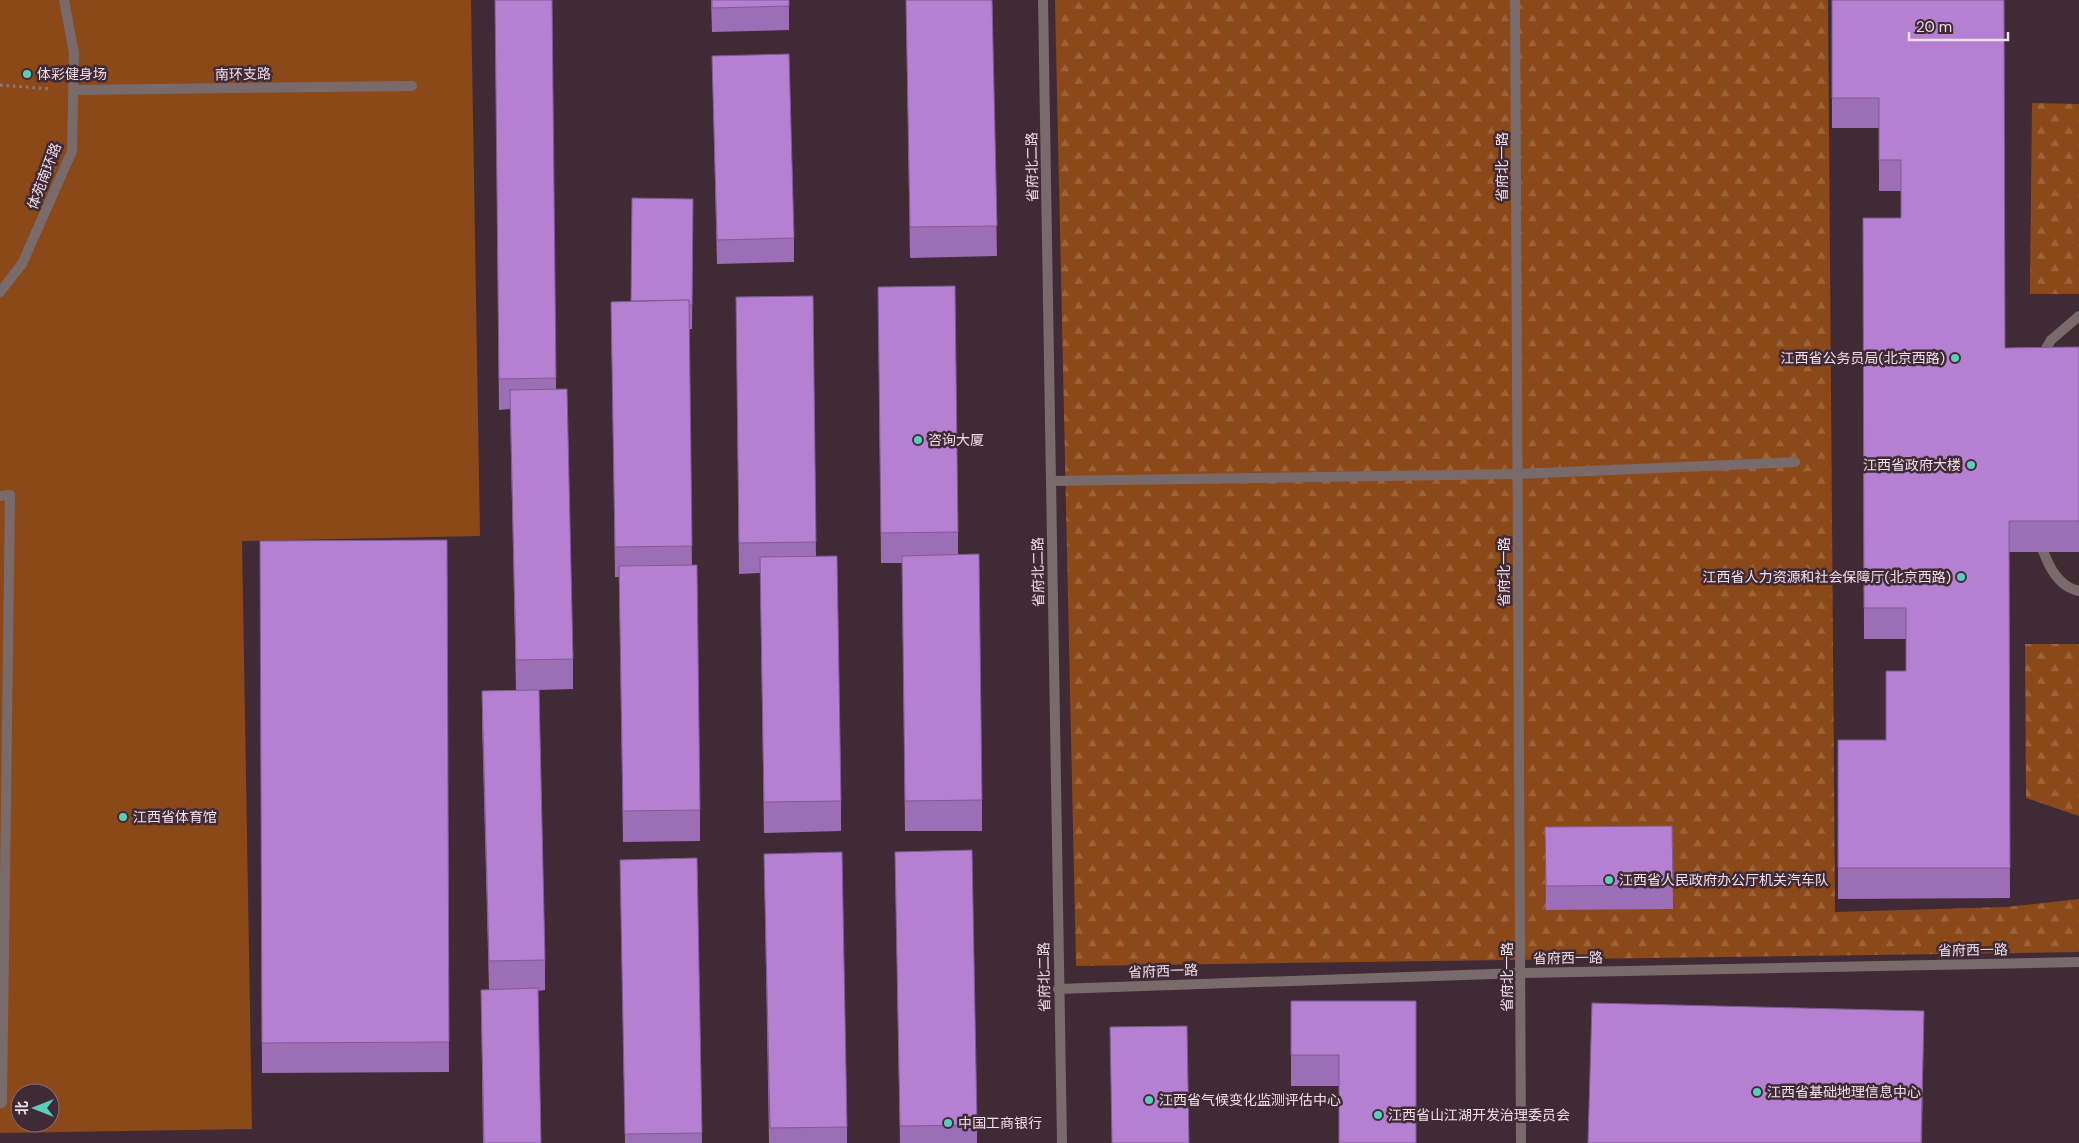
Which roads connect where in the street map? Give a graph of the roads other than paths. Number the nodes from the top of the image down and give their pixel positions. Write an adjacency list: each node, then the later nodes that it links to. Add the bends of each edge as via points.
1 (64, 0): 5 (street, 体苑南环路, via 74,53)
2 (1043, 0): 11 (street, 省府北二路)
3 (1515, 0): 10 (street, 省府北一路)
4 (412, 86): 5 (street, 南环支路)
5 (74, 90): 6 (street, 体苑南环路, via 72,151 22,264)
6 (0, 292)
7 (2079, 316): 8 (street, via 2051,340)
8 (2036, 366)
9 (1795, 462): 10 (street)
10 (1517, 474): 11 (street); 16 (street, 省府北一路)
11 (1051, 481): 17 (street, 省府北二路)
12 (5, 496): 18 (street)
13 (2034, 528): 14 (street, via 2049,568 2072,590)
14 (2079, 591)
15 (2079, 962): 16 (street, 省府西一路)
16 (1521, 972): 17 (street, 省府西一路); 20 (street, 省府北一路)
17 (1058, 988): 19 (street, 省府北二路)
18 (1, 1103)
19 (1062, 1143)
20 (1521, 1143)

